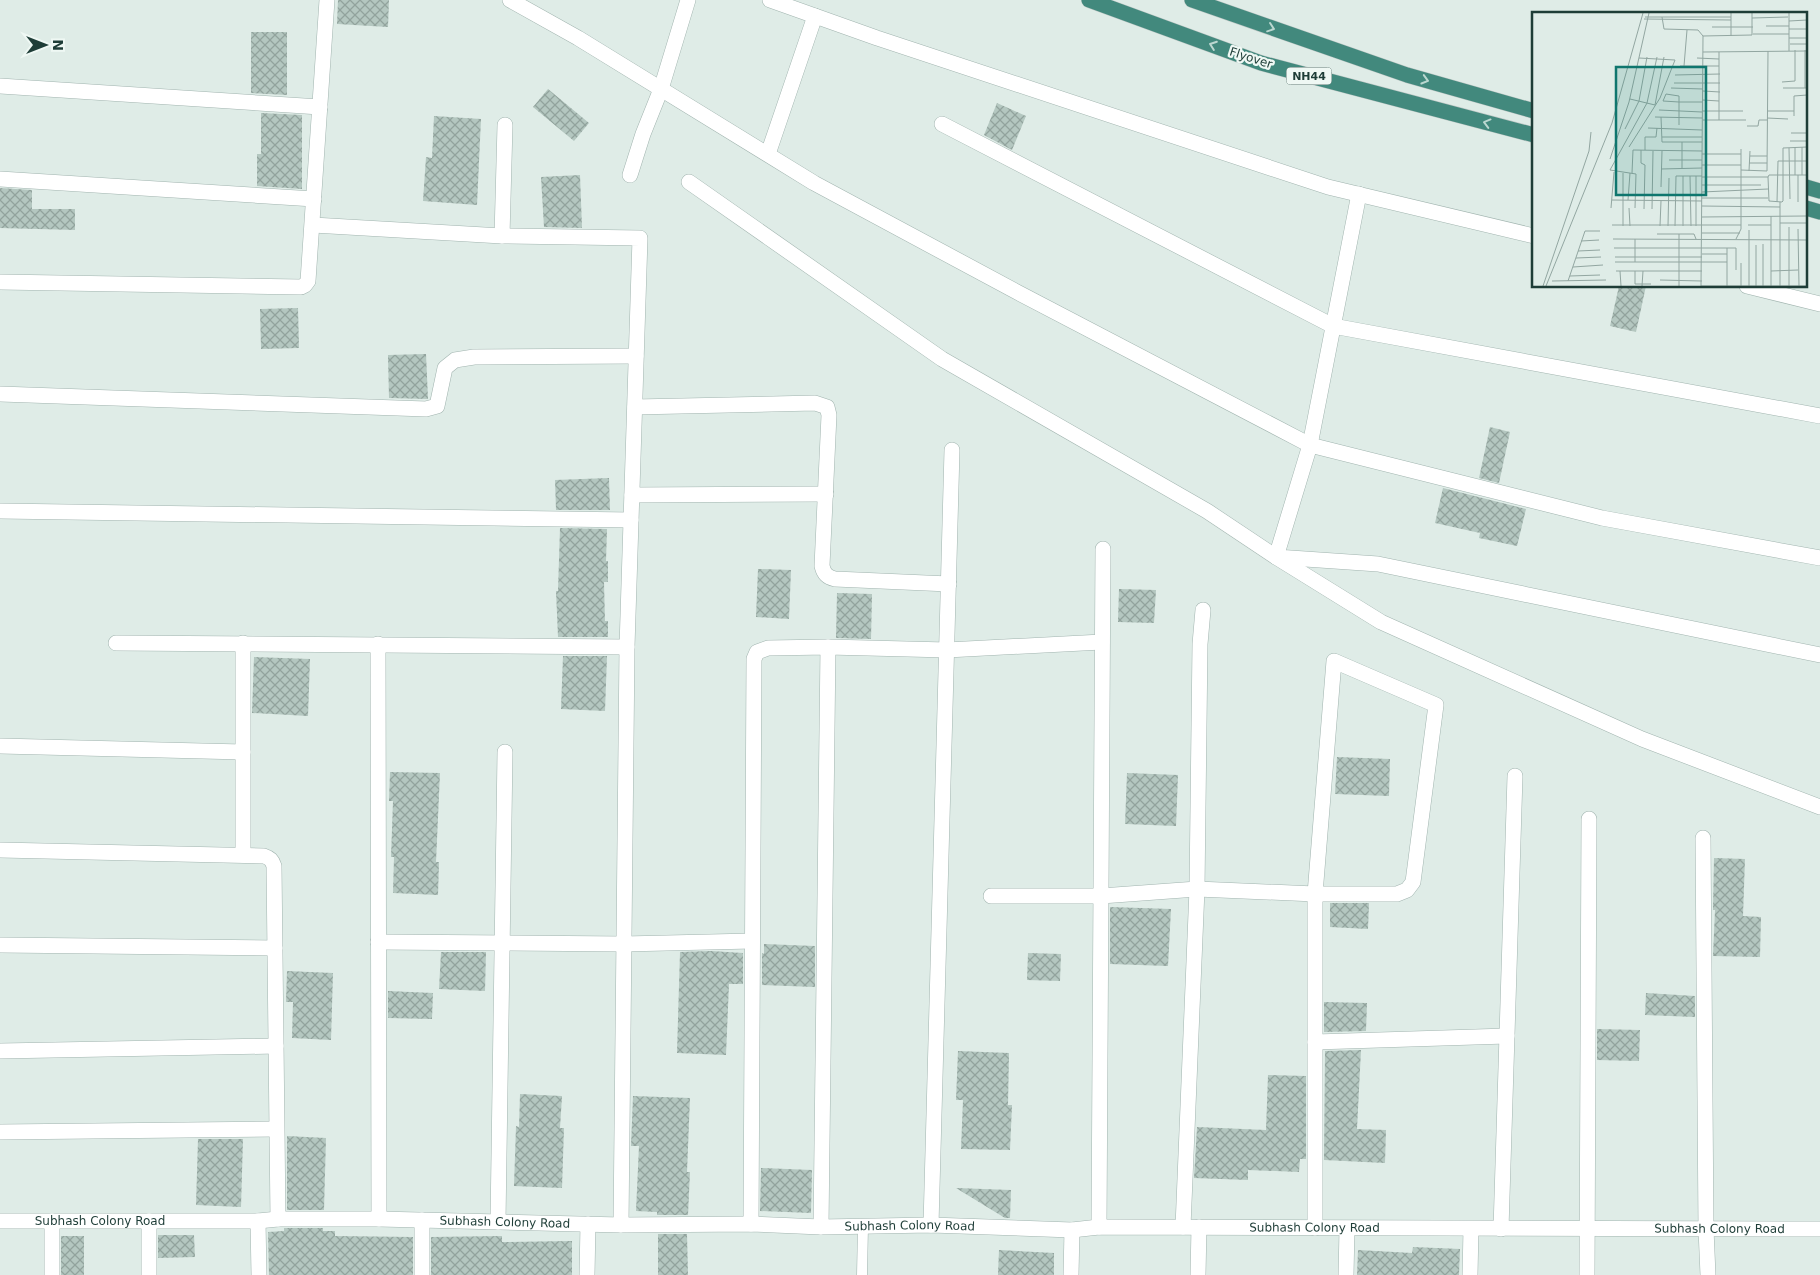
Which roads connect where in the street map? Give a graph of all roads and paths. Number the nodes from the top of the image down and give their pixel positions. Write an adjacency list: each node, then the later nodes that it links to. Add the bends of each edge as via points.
1 (327, 0): 10 (street)
2 (510, 0): 9 (street)
3 (688, 0): 9 (street)
4 (770, 0): 7 (street)
5 (1089, 0): 14 (highway, Flyover / NH44, one-way to 5, via 1261,63)
6 (1192, 0): 11 (highway, NH44, one-way to 11, via 1407,75)
7 (815, 16): 15 (street); 19 (street, via 1319,184)
8 (0, 86): 10 (street)
9 (661, 88): 15 (street); 16 (street)
10 (320, 107): 20 (street)
11 (1532, 110)
12 (942, 124): 27 (street)
13 (505, 125): 22 (street)
14 (1532, 134)
15 (768, 154): 32 (street, via 814,183 1017,292)
16 (630, 175)
17 (0, 179): 20 (street)
18 (689, 182): 39 (street, via 942,359 1207,511)
19 (1359, 194): 23 (street); 27 (street)
20 (314, 199): 21 (street)
21 (313, 225): 22 (street); 24 (street, via 308,281 301,287)
22 (502, 236): 28 (street, via 640,238)
23 (1532, 236)
24 (0, 282)
25 (1755, 288): 26 (street)
26 (1820, 304)
27 (1333, 326): 31 (street); 32 (street)
28 (636, 356): 29 (street, via 474,357 455,360 445,368 437,406 426,409); 30 (street)
29 (0, 394)
30 (635, 407): 34 (street, via 820,404 827,407); 35 (street)
31 (1820, 416)
32 (1310, 444): 39 (street); 40 (street, via 1602,518)
33 (952, 450): 41 (street)
34 (826, 494): 35 (street); 41 (street, via 822,566 828,577)
35 (632, 495): 37 (street)
36 (0, 511): 37 (street)
37 (631, 520): 47 (street)
38 (1103, 549): 43 (street)
39 (1276, 557): 50 (street, via 1378,564); 55 (street, via 1381,622 1642,739)
40 (1820, 558)
41 (948, 584): 49 (street)
42 (1204, 610): 60 (street, via 1200,644)
43 (1102, 642): 49 (street); 63 (street)
44 (116, 643): 45 (street)
45 (243, 643): 46 (street); 52 (street)
46 (378, 644): 47 (street); 65 (street)
47 (626, 647): 67 (street)
48 (828, 647): 49 (street); 64 (street, via 768,648 758,652 754,660); 88 (street)
49 (947, 650): 87 (street)
50 (1820, 655)
51 (0, 746): 52 (street)
52 (243, 752): 59 (street)
53 (505, 752): 66 (street)
54 (1515, 776): 70 (street)
55 (1820, 807)
56 (1590, 819): 96 (street)
57 (1703, 838): 98 (street)
58 (0, 850): 59 (street)
59 (243, 855): 69 (street, via 270,858 274,866)
60 (1198, 889): 61 (street); 63 (street); 91 (street)
61 (1315, 894): 61 (street, via 1327,738 1334,661 1436,705 1413,882 1407,890 1397,894); 71 (street)
62 (991, 896): 63 (street)
63 (1101, 896): 90 (street)
64 (752, 941): 67 (street); 85 (street)
65 (378, 942): 66 (street); 77 (street)
66 (502, 943): 67 (street); 83 (street)
67 (624, 944): 86 (street)
68 (0, 945): 69 (street)
69 (275, 948): 72 (street)
70 (1507, 1036): 71 (street); 95 (street)
71 (1315, 1042): 93 (street)
72 (276, 1046): 73 (street); 74 (street)
73 (0, 1051)
74 (276, 1130): 75 (street); 76 (street)
75 (0, 1132)
76 (278, 1219): 77 (street, Subhash Colony Road); 82 (street, Subhash Colony Road)
77 (379, 1219): 78 (street, Subhash Colony Road)
78 (422, 1220): 83 (street, Subhash Colony Road); 104 (street)
79 (0, 1221): 80 (street, Subhash Colony Road)
80 (52, 1221): 81 (street, Subhash Colony Road); 101 (street)
81 (149, 1221): 82 (street, Subhash Colony Road); 102 (street)
82 (258, 1221): 103 (street)
83 (498, 1222): 84 (street, Subhash Colony Road)
84 (588, 1224): 86 (street, Subhash Colony Road); 105 (street)
85 (750, 1224): 86 (street, Subhash Colony Road); 88 (street, Subhash Colony Road)
86 (621, 1225)
87 (931, 1225): 89 (street, Subhash Colony Road); 100 (street, Subhash Colony Road)
88 (821, 1227): 89 (street, Subhash Colony Road)
89 (863, 1227): 106 (lane)
90 (1099, 1227): 91 (street, Subhash Colony Road); 100 (street, Subhash Colony Road)
91 (1183, 1227): 92 (street, Subhash Colony Road)
92 (1199, 1227): 93 (street, Subhash Colony Road); 108 (street)
93 (1315, 1228): 94 (street, Subhash Colony Road)
94 (1346, 1228): 97 (street, Subhash Colony Road); 109 (street)
95 (1501, 1228): 96 (street, Subhash Colony Road); 97 (street, Subhash Colony Road)
96 (1586, 1228): 98 (street, Subhash Colony Road); 111 (street)
97 (1471, 1229): 110 (street)
98 (1706, 1229): 99 (street, Subhash Colony Road); 112 (street)
99 (1820, 1229)
100 (1072, 1230): 107 (street)
101 (52, 1275)
102 (149, 1275)
103 (259, 1275)
104 (422, 1275)
105 (587, 1275)
106 (862, 1275)
107 (1071, 1275)
108 (1198, 1275)
109 (1346, 1275)
110 (1470, 1275)
111 (1587, 1275)
112 (1708, 1275)

